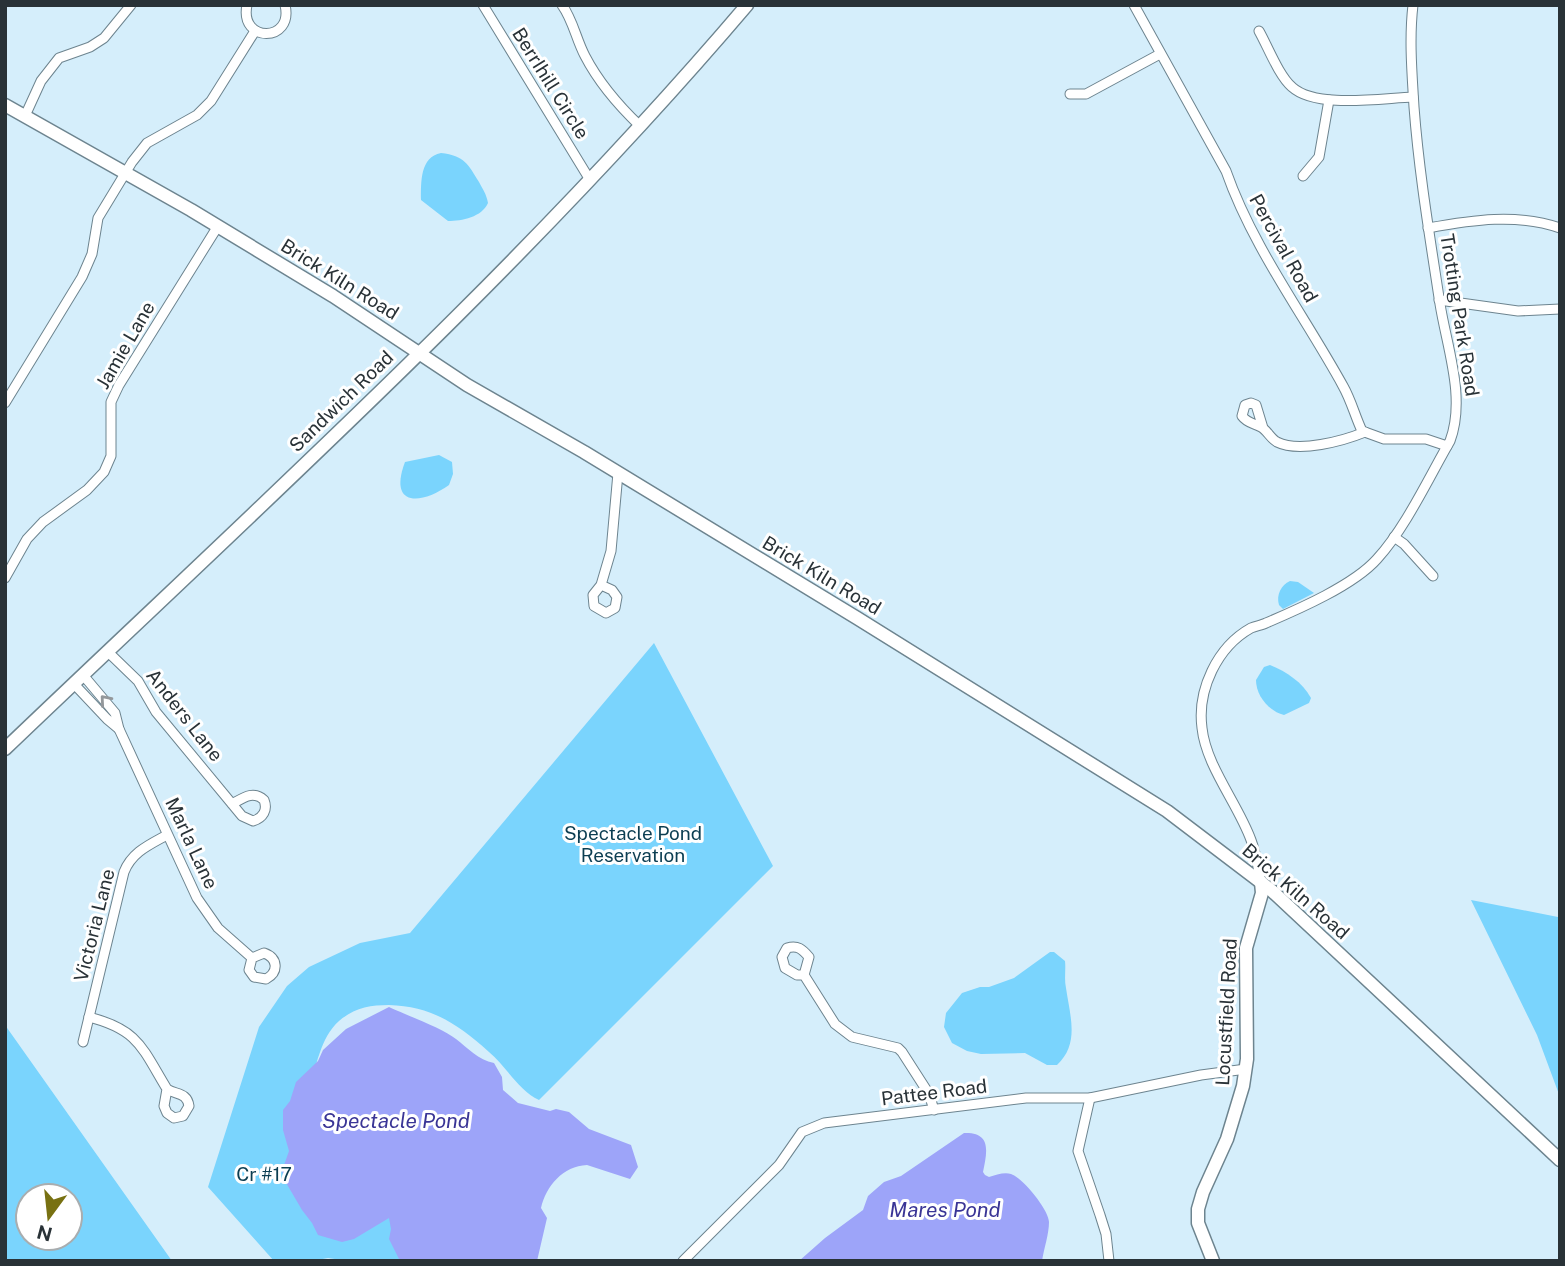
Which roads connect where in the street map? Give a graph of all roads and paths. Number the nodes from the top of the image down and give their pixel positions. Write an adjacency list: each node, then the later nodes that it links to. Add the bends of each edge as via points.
1 (131, 5): 17 (street, via 104,38 59,58 41,81)
2 (247, 5): 10 (street, via 245,17)
3 (285, 5): 10 (street, via 284,26 267,34)
4 (483, 5): 21 (street, BerrIhill Circle)
5 (562, 5): 9 (street)
6 (747, 5): 18 (main road, Sandwich Road)
7 (1134, 5): 12 (street, Percival Road)
8 (1413, 5): 14 (street, Trotting Park Road)
9 (571, 10): 18 (street, via 579,44 597,77)
10 (255, 31): 19 (street, via 211,101 197,115 147,142)
11 (1259, 31): 15 (street, via 1292,88)
12 (1160, 54): 13 (street, via 1086,94); 30 (street, Percival Road)
13 (1070, 94)
14 (1413, 96): 15 (street); 23 (street, Trotting Park Road)
15 (1329, 100): 20 (street, via 1318,157)
16 (5, 105): 17 (main road, Brick Kiln Road)
17 (25, 116): 19 (main road, Brick Kiln Road)
18 (640, 125): 21 (main road, Sandwich Road)
19 (125, 173): 22 (main road, Brick Kiln Road); 28 (street, via 98,218 92,254 82,277)
20 (1304, 176)
21 (590, 180): 27 (main road, Sandwich Road)
22 (218, 226): 27 (main road, Brick Kiln Road); 35 (street, Jamie Lane, via 111,402 111,456 104,472 27,539)
23 (1428, 228): 24 (street, via 1498,218); 25 (street, Trotting Park Road)
24 (1560, 228)
25 (1439, 300): 26 (street, via 1518,311); 31 (street, Trotting Park Road, via 1457,409)
26 (1560, 309)
27 (420, 352): 32 (main road, Brick Kiln Road, via 467,385); 37 (main road, Sandwich Road)
28 (5, 403)
29 (1263, 428): 30 (street, via 1275,442 1286,445 1334,442)
30 (1365, 432): 31 (street, via 1384,439 1426,439)
31 (1447, 446): 33 (street, Trotting Park Road)
32 (618, 473): 36 (street, via 613,541); 42 (main road, Brick Kiln Road, via 1107,773 1179,819)
33 (1394, 537): 34 (street); 42 (street, Trotting Park Road, via 1359,574 1251,628 1230,645 1209,674 1201,700 1202,729 1251,839)
34 (1433, 576)
35 (5, 578)
36 (601, 585)
37 (107, 651): 38 (main road, Sandwich Road); 40 (street, Anders Lane, via 138,681 156,712)
38 (78, 679): 39 (main road, Sandwich Road); 41 (street, Marla Lane, via 107,719 120,729)
39 (5, 749)
40 (232, 804)
41 (167, 835): 43 (street, Marla Lane, via 207,913); 45 (street, Victoria Lane, via 137,853 124,872)
42 (1261, 882): 47 (main road, Locustfield Road, via 1246,948); 51 (main road, Brick Kiln Road)
43 (252, 958)
44 (804, 975): 50 (street, via 835,1024 852,1037 902,1052 929,1094)
45 (89, 1017): 46 (street, Victoria Lane); 48 (street, via 117,1025 131,1035)
46 (83, 1042)
47 (1246, 1069): 49 (street, Pattee Road); 54 (main road, Locustfield Road, via 1236,1115 1198,1209 1198,1223)
48 (167, 1089)
49 (1090, 1098): 50 (street, Pattee Road, via 1026,1098); 53 (street, via 1078,1151 1100,1214)
50 (934, 1111): 52 (street, Pattee Road, via 824,1123 803,1132 770,1175)
51 (1560, 1160)
52 (683, 1261)
53 (1109, 1261)
54 (1213, 1261)

